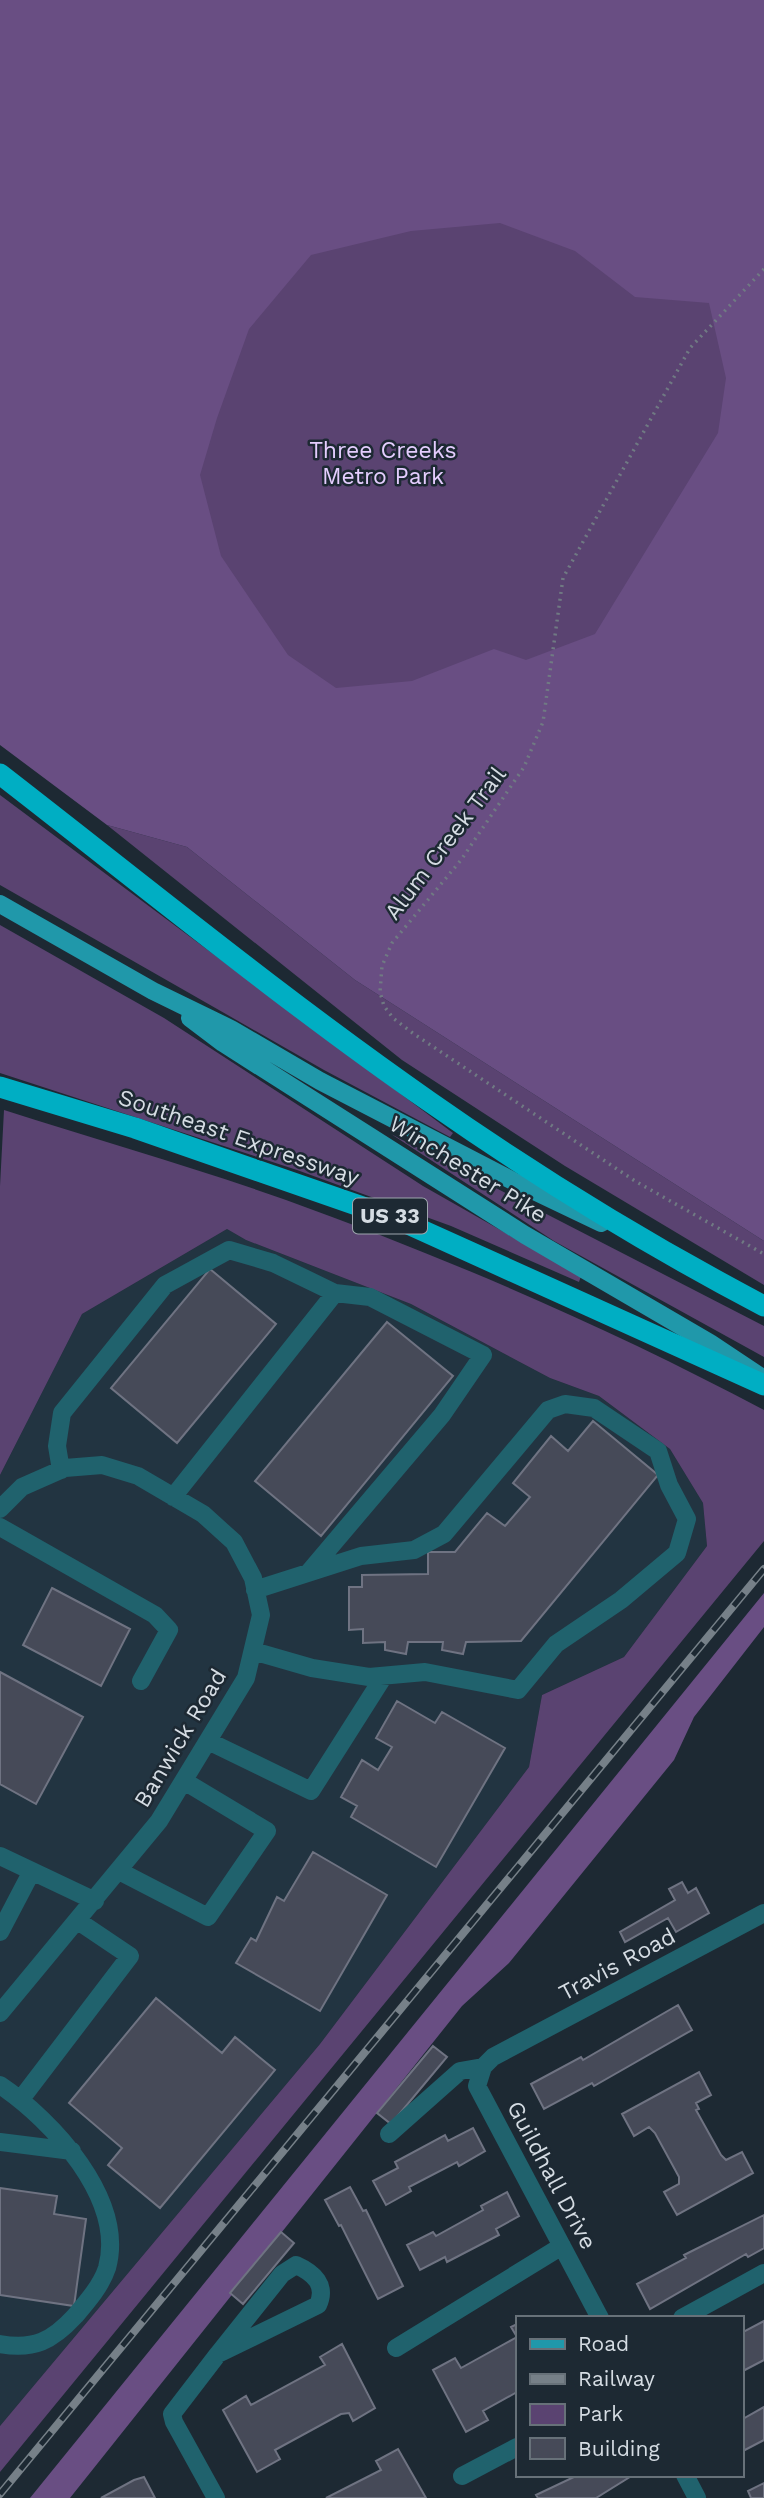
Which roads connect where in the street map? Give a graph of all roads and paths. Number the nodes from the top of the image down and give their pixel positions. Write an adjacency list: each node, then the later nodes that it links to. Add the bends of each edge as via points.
1 (764, 269): 7 (path, Alum Creek Trail, via 690,348 563,578 544,722 524,767 461,860 392,943 382,966 380,992 393,1018 425,1041 635,1181)
2 (0, 774): 6 (highway, via 369,1058 568,1195)
3 (0, 904): 4 (main road, Winchester Pike)
4 (153, 991): 6 (main road, Winchester Pike, via 500,1175); 10 (main road, Winchester Pike, via 223,1043 357,1129)
5 (0, 1087): 11 (highway, Southeast Expressway / US 33, via 135,1128 397,1219)
6 (658, 1250): 9 (highway)
7 (764, 1254)
8 (335, 1293): 12 (street, via 274,1263 229,1250 165,1285 62,1413 57,1446); 13 (street); 16 (street, via 370,1297 483,1355 442,1415)
9 (764, 1306)
10 (764, 1379)
11 (764, 1385)
12 (61, 1469): 13 (street, Banwick Road, via 102,1465 138,1476); 14 (street, Banwick Road, via 22,1486)
13 (173, 1497): 17 (street, Banwick Road, via 203,1514 234,1542)
14 (0, 1509)
15 (0, 1527): 20 (street, via 155,1615 169,1630)
16 (309, 1572): 17 (street); 19 (street, via 361,1556 414,1550 444,1534 548,1410 565,1404 594,1408 658,1451 687,1519 677,1553 621,1600 556,1644 518,1690 425,1672)
17 (255, 1590): 18 (street, Banwick Road, via 261,1615)
18 (253, 1651): 19 (street, via 313,1668 369,1678); 21 (street, Banwick Road, via 246,1678)
19 (384, 1676): 21 (street, via 311,1791)
20 (141, 1681)
21 (208, 1741): 22 (street, Banwick Road)
22 (184, 1781): 25 (street, Banwick Road); 25 (street, via 267,1831 208,1917)
23 (0, 1856): 24 (street)
24 (32, 1871): 26 (street); 29 (street)
25 (119, 1871): 26 (street, Banwick Road)
26 (95, 1901): 28 (street, Banwick Road)
27 (764, 1913): 31 (street, Travis Road)
28 (78, 1921): 30 (street, Banwick Road); 33 (street, via 130,1956)
29 (0, 1932)
30 (0, 2013)
31 (488, 2062): 34 (street, Travis Road, via 460,2071); 37 (street, Guildhall Drive, via 477,2087)
32 (0, 2085): 33 (street)
33 (21, 2099): 36 (street)
34 (389, 2134)
35 (0, 2142): 36 (street)
36 (72, 2151): 41 (street, via 99,2197 110,2232 107,2268 92,2297 48,2340 21,2348)
37 (562, 2246): 39 (street, Guildhall Drive); 42 (street)
38 (764, 2273): 40 (street)
39 (599, 2316)
40 (686, 2316)
41 (0, 2344)
42 (396, 2348)
43 (218, 2354): 43 (street, via 318,2305 320,2284 312,2272 296,2265 282,2274); 47 (street, via 172,2414)
44 (516, 2447): 45 (street)
45 (461, 2476)
46 (686, 2477): 48 (street)
47 (216, 2498)
48 (697, 2498)

